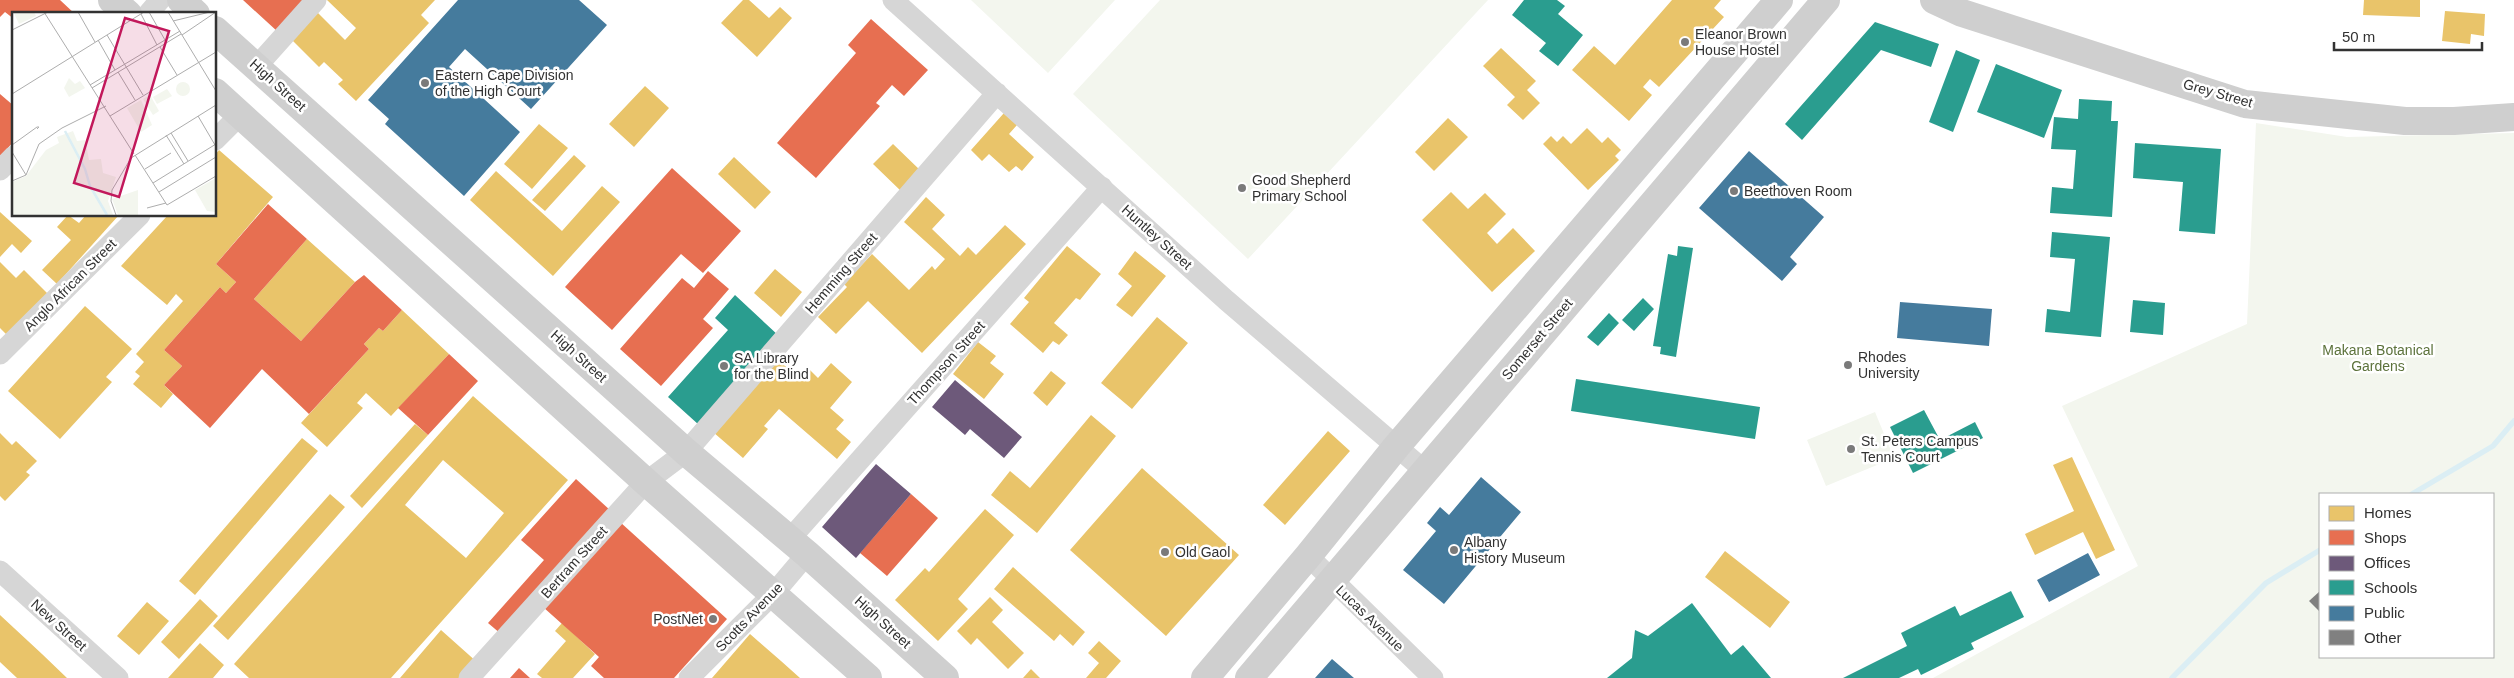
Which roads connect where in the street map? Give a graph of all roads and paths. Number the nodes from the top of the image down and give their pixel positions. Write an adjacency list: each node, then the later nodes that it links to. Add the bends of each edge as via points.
1 (112, 0): 9 (main road)
2 (160, 0): 10 (street)
3 (180, 0): 11 (main road)
4 (316, 0): 13 (street)
5 (893, 0): 16 (street, Huntley Street)
6 (1779, 0): 14 (main road)
7 (1826, 0): 17 (main road, Somerset Street)
8 (1934, 0): 19 (main road, Grey Street, via 1962,13 2245,104 2405,121)
9 (126, 12)
10 (150, 12)
11 (194, 12)
12 (216, 31): 13 (main road, High Street)
13 (257, 66): 29 (main road, High Street)
14 (1717, 72): 17 (main road); 25 (main road)
15 (216, 93): 18 (main road)
16 (997, 93): 23 (street, Huntley Street); 29 (street, Hemming Street)
17 (1744, 97): 26 (main road, Somerset Street)
18 (240, 114): 20 (street); 31 (main road)
19 (2514, 116)
20 (216, 139)
21 (12, 158): 22 (street)
22 (0, 170)
23 (1102, 187): 28 (street, Huntley Street, via 1226,300); 32 (street, Thompson Street)
24 (139, 216): 27 (street, Anglo African Street)
25 (1575, 238): 26 (main road); 28 (main road)
26 (1599, 266): 30 (main road, Somerset Street)
27 (0, 354)
28 (1396, 447): 30 (street, Huntley Street); 33 (main road)
29 (686, 452): 31 (street, Bertram Street); 32 (main road, High Street)
30 (1425, 470): 35 (main road, Somerset Street)
31 (646, 482): 36 (main road); 38 (street, Bertram Street)
32 (798, 547): 36 (street, Scotts Avenue); 41 (main road, High Street)
33 (1308, 556): 35 (street, Lucas Avenue); 42 (main road)
34 (0, 571): 37 (street, New Street)
35 (1332, 582): 43 (main road, Somerset Street); 44 (street, Lucas Avenue)
36 (774, 593): 39 (street, Scotts Avenue); 40 (main road)
37 (118, 678)
38 (469, 678)
39 (689, 678)
40 (868, 678)
41 (945, 678)
42 (1205, 678)
43 (1250, 678)
44 (1433, 678)

